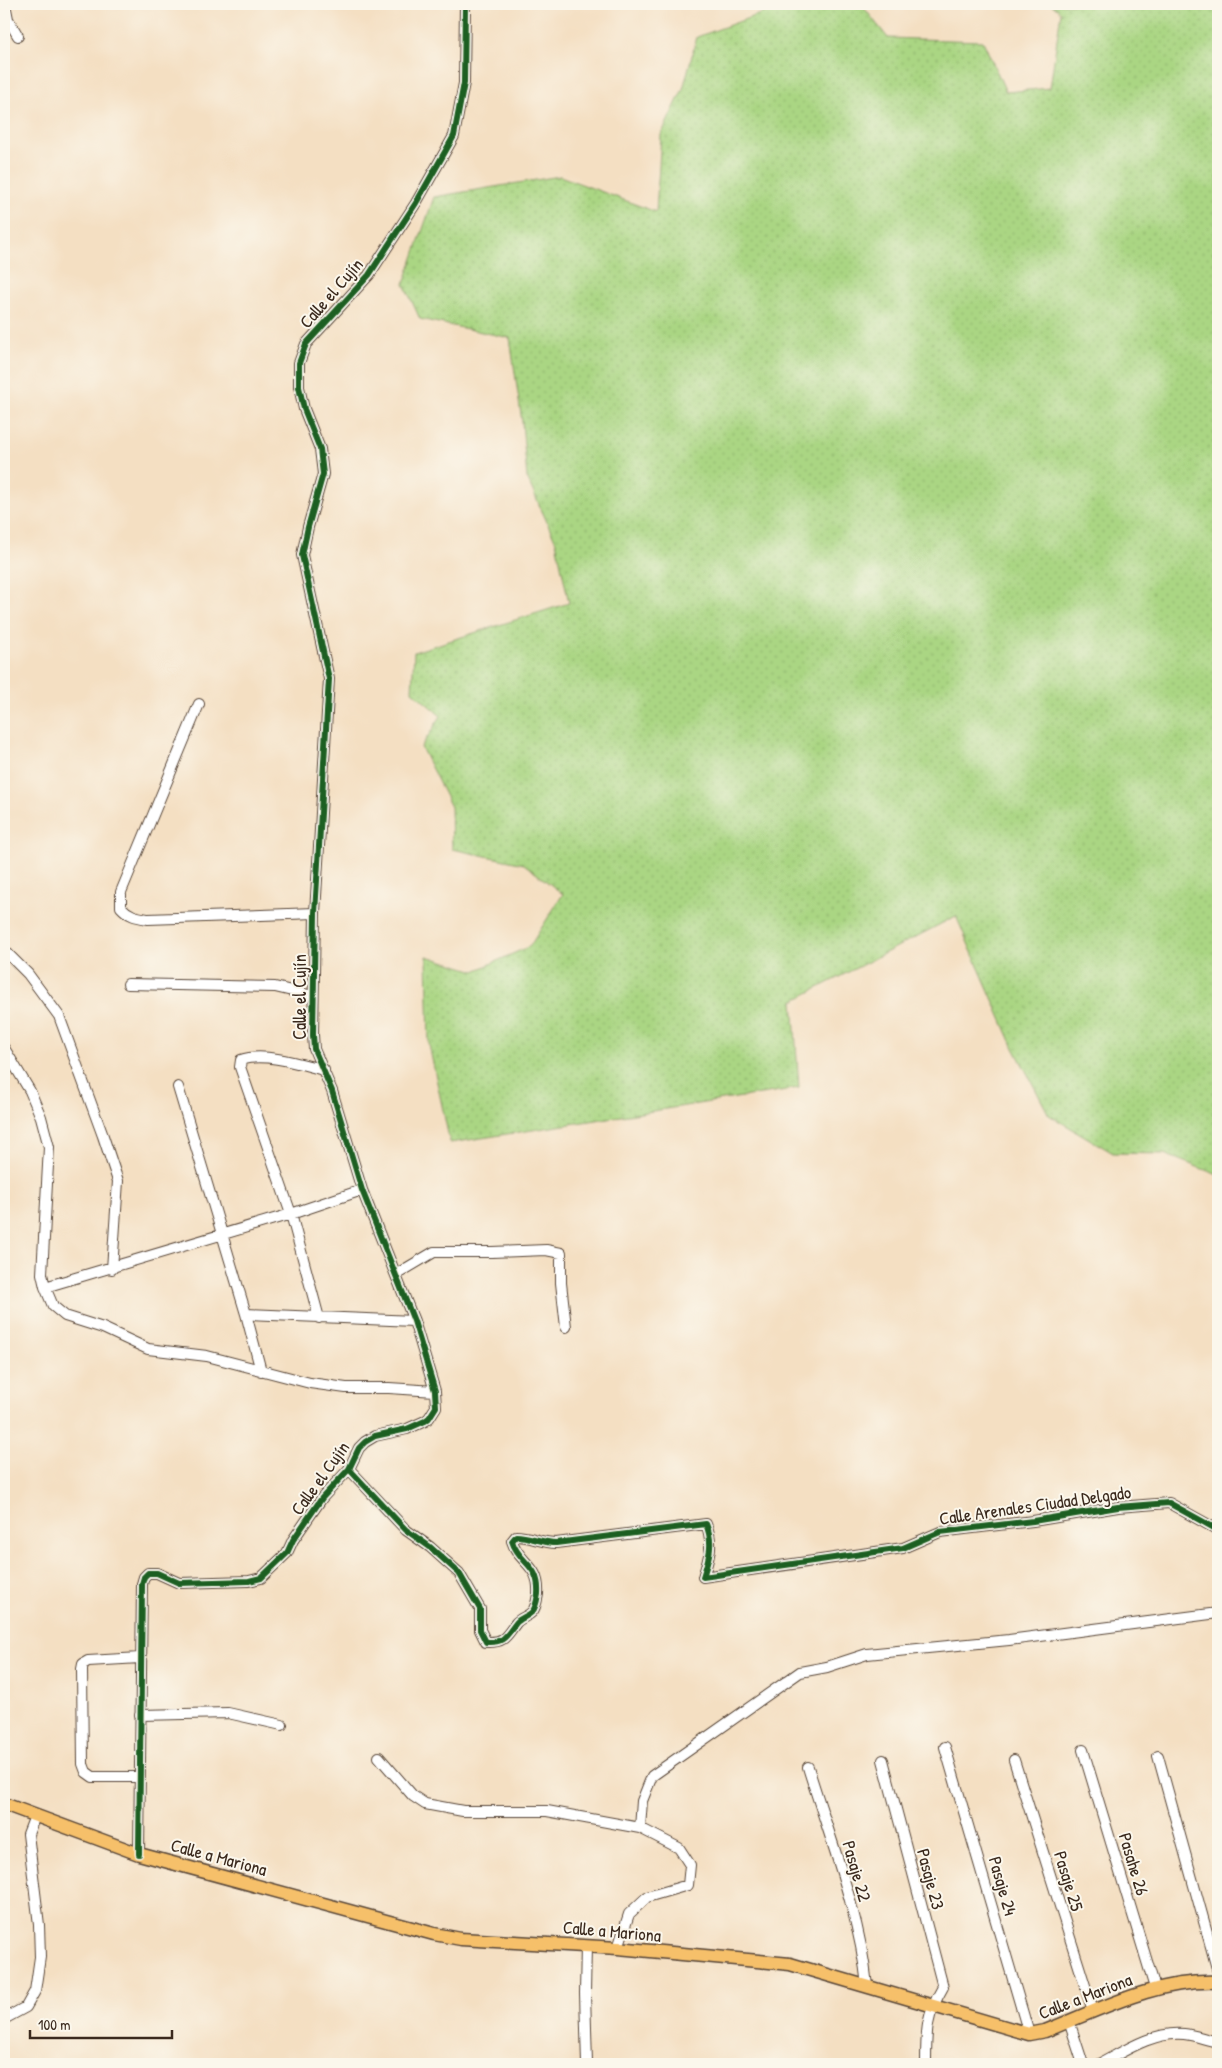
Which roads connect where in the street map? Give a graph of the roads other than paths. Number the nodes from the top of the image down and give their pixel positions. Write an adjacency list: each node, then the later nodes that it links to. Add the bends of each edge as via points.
1 (5, 4): 3 (street, via 8,19)
2 (465, 4): 5 (street, Calle el Cujín, via 464,83 454,136 416,203 368,275 306,344 299,362 300,396 320,449 323,468 322,484 302,556 328,679)
3 (18, 36)
4 (199, 704): 5 (street, via 121,892 121,908 134,917 148,919)
5 (315, 913): 8 (street, Calle el Cujín)
6 (4, 950): 15 (street, via 28,974 59,1016 103,1136 118,1182)
7 (128, 984): 8 (street, via 275,987)
8 (313, 996): 10 (street, Calle el Cujín, via 314,1049)
9 (4, 1048): 17 (street, via 30,1091 49,1147 42,1274)
10 (324, 1070): 12 (street, Calle el Cujín); 13 (street, via 283,1059 241,1060 240,1067)
11 (178, 1087): 14 (street)
12 (362, 1190): 13 (street); 16 (street, Calle el Cujín)
13 (291, 1214): 14 (street); 19 (street)
14 (222, 1234): 15 (street); 18 (street)
15 (112, 1268): 17 (street)
16 (397, 1274): 20 (street, Calle el Cujín); 21 (street, via 434,1252 546,1250 561,1253)
17 (45, 1288): 22 (street, via 53,1306 64,1316 103,1328 148,1349 207,1356)
18 (246, 1314): 19 (street); 22 (street)
19 (319, 1318): 20 (street)
20 (414, 1322): 23 (street, Calle el Cujín)
21 (566, 1327)
22 (261, 1371): 23 (street, via 346,1388)
23 (435, 1392): 24 (street, Calle el Cujín, via 436,1407 429,1418 406,1429 368,1440 359,1448)
24 (349, 1468): 25 (street, Calle Arenales Ciudad Delgado, via 406,1530 459,1573 480,1609 480,1630 486,1642 496,1643 508,1637 517,1622 532,1612 537,1602 538,1580 529,1563 515,1551 512,1541 516,1536 556,1543 706,1524 711,1554 703,1577 903,1548 940,1532 1118,1507 1169,1503); 27 (street, Calle el Cujín, via 322,1498 287,1553 261,1578 179,1583 157,1573 148,1573 142,1584)
25 (1218, 1530)
26 (1218, 1613): 40 (street, via 1019,1639 867,1654 800,1672 652,1776 642,1801)
27 (140, 1658): 28 (street, Calle el Cujín); 37 (street, via 88,1661 82,1669 83,1764 86,1772 93,1777)
28 (140, 1715): 29 (street, via 228,1713); 37 (street, Calle el Cujín)
29 (282, 1725)
30 (945, 1747): 52 (street, Pasaje 24)
31 (1083, 1750): 47 (street, Pasahe 26)
32 (1158, 1756): 44 (street)
33 (379, 1757): 40 (street, via 424,1804 463,1811 547,1811)
34 (883, 1760): 48 (street, Pasaje 23, via 943,1987)
35 (1014, 1760): 49 (street, Pasaje 25)
36 (808, 1767): 46 (street, Pasaje 22, via 844,1880)
37 (140, 1777): 41 (street, Calle el Cujín)
38 (4, 1804): 39 (main road, Calle a Mariona)
39 (35, 1816): 41 (main road, Calle a Mariona); 50 (street, via 28,1834 40,1957 35,1991 26,2007)
40 (640, 1828): 43 (street, via 679,1848 690,1865 690,1877 688,1886 647,1897 629,1914)
41 (140, 1854): 42 (main road, Calle a Mariona, via 434,1934 461,1939)
42 (586, 1946): 43 (main road, Calle a Mariona); 54 (street)
43 (618, 1948): 46 (main road, Calle a Mariona, via 777,1961)
44 (1218, 1972)
45 (1218, 1982): 47 (main road, Calle a Mariona, via 1185,1982)
46 (868, 1986): 48 (main road, Calle a Mariona)
47 (1155, 1988): 49 (main road, Calle a Mariona)
48 (933, 2005): 52 (main road, Calle a Mariona); 55 (street, Pasaje 23, via 926,2028)
49 (1093, 2011): 51 (main road, Calle a Mariona)
50 (4, 2019)
51 (1069, 2021): 52 (main road, Calle a Mariona); 56 (street)
52 (1029, 2034)
53 (1218, 2042): 57 (street, via 1183,2034 1164,2036)
54 (587, 2064)
55 (926, 2064)
56 (1083, 2064)
57 (1100, 2064)

